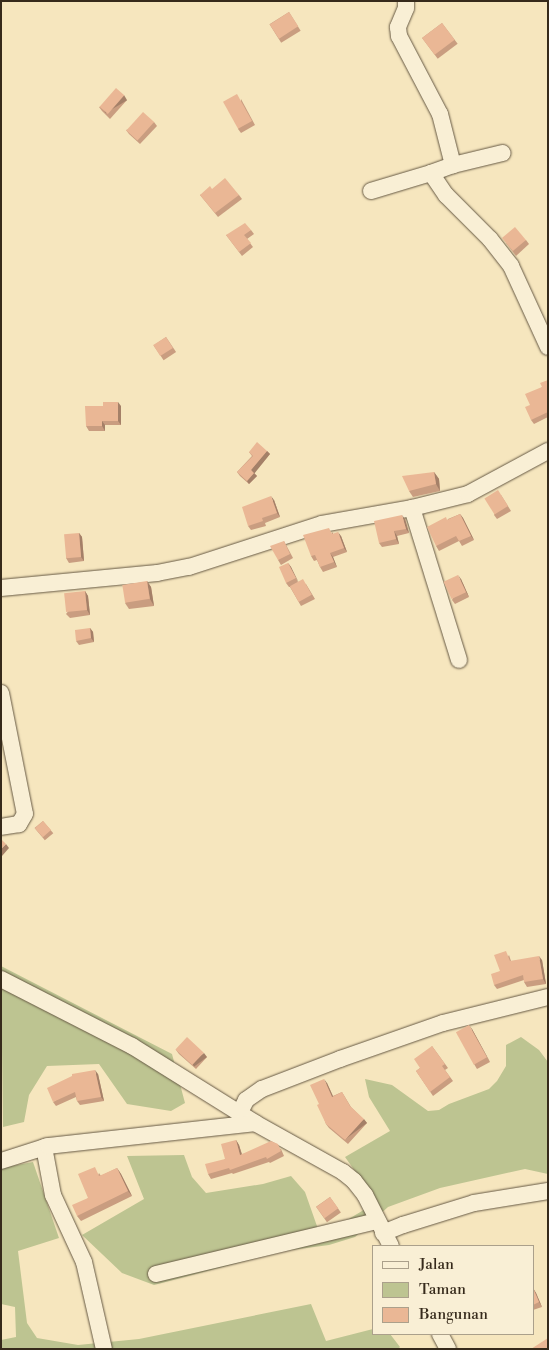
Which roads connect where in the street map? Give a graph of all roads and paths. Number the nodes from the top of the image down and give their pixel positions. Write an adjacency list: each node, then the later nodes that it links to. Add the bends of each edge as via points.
1 (406, 1): 3 (street, via 398,36 440,114)
2 (503, 153): 3 (street)
3 (453, 165): 4 (street)
4 (431, 173): 5 (street); 6 (street, via 446,195 490,239 511,266)
5 (371, 191)
6 (548, 347)
7 (548, 451): 8 (street, via 478,490)
8 (412, 508): 9 (street, via 322,524 175,570); 10 (street)
9 (1, 588)
10 (459, 660)
11 (1, 693): 12 (street, via 25,814 18,824)
12 (1, 826)
13 (1, 979): 15 (street, via 132,1046)
14 (548, 997): 15 (street, via 443,1023 340,1058 262,1089 246,1100)
15 (239, 1114): 16 (street)
16 (255, 1123): 17 (street); 20 (street, via 354,1181 365,1195)
17 (44, 1147): 18 (street); 23 (street, via 53,1195 84,1262)
18 (1, 1161)
19 (548, 1191): 20 (street, via 474,1203)
20 (383, 1234): 21 (street)
21 (156, 1274)
22 (441, 1335): 24 (street)
23 (104, 1349)
24 (448, 1349)

